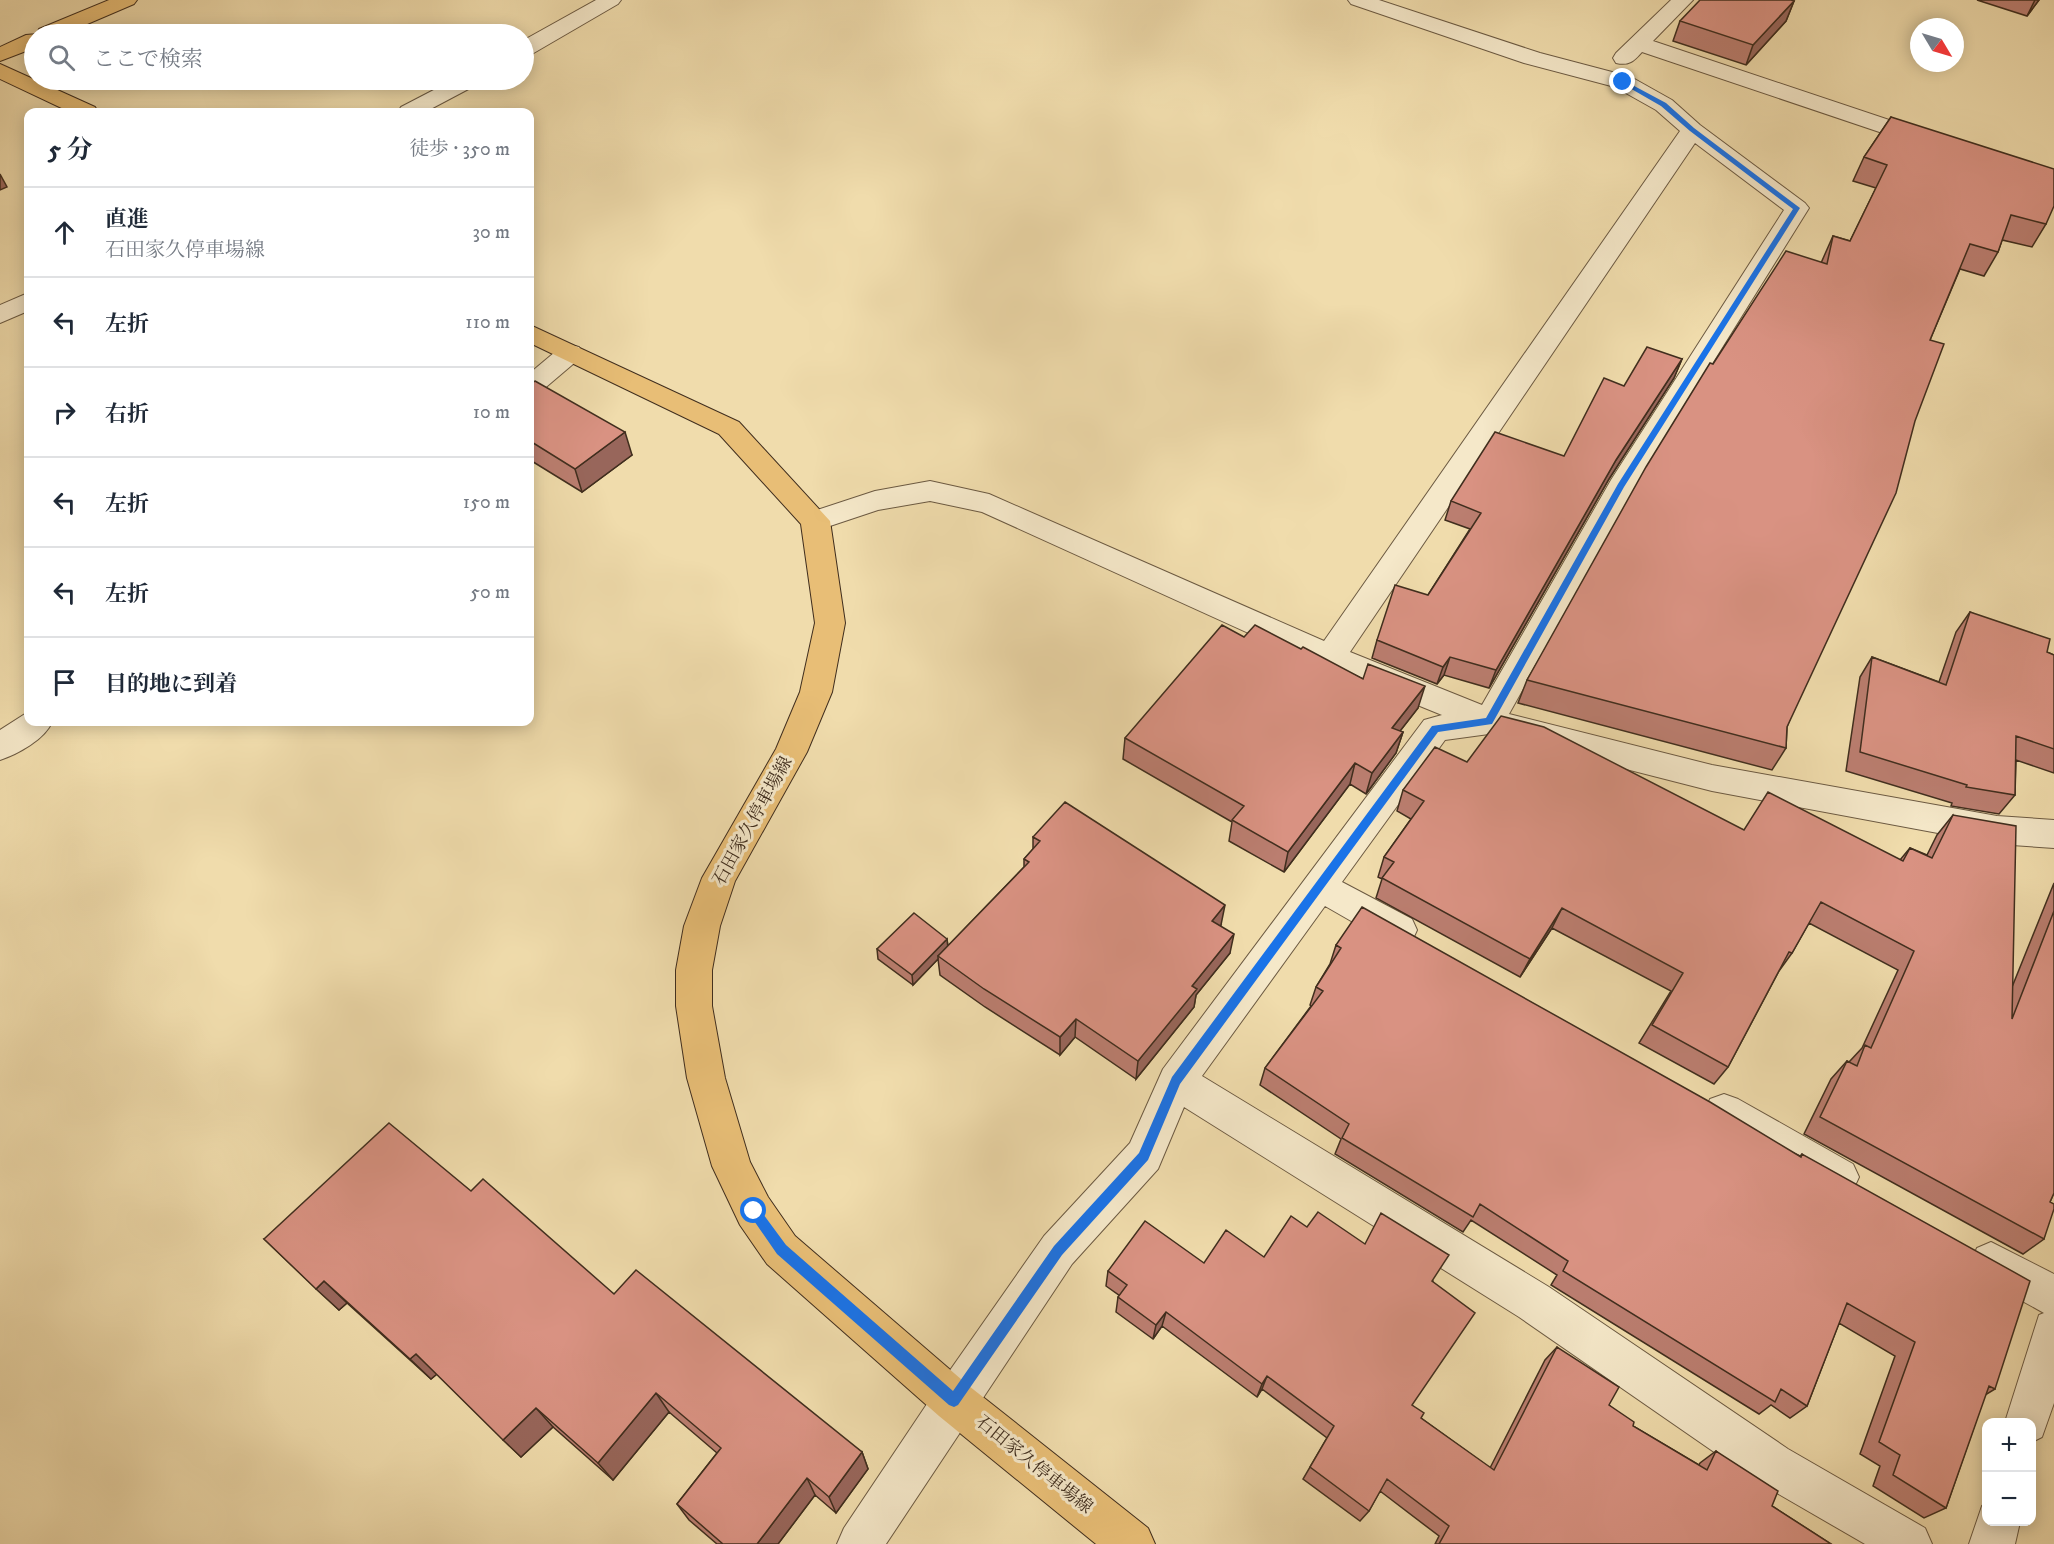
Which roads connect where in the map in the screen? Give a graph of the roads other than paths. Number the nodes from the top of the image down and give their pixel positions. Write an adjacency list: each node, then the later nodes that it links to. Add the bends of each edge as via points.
1 (127, 0): 5 (main road)
2 (611, 0): 6 (street)
3 (1358, 0): 12 (street, via 1532,58)
4 (1683, 0): 8 (street)
5 (71, 24)
6 (534, 43)
7 (24, 44): 9 (main road)
8 (1640, 44): 12 (street, via 1621,61); 18 (street)
9 (0, 55)
10 (0, 71): 11 (main road)
11 (24, 82)
12 (1623, 82): 17 (street, via 1664,105)
13 (40, 90): 15 (main road)
14 (450, 90): 16 (street)
15 (79, 108)
16 (416, 108)
17 (1692, 130): 25 (street); 26 (street, via 1797,208 1621,486)
18 (1955, 149)
19 (24, 303): 20 (street)
20 (0, 315)
21 (534, 335): 22 (main road)
22 (570, 353): 23 (street); 24 (main road, via 729,428)
23 (534, 384)
24 (815, 521): 25 (street, via 875,501 930,491 989,504); 38 (main road, 石田家久停車場線, via 830,623 816,692 791,752 719,879 702,927 694,970 698,1035 706,1078 732,1166 754,1211 781,1250)
25 (1330, 657): 26 (street)
26 (1489, 721): 29 (street, via 1712,778 1997,830); 30 (street, via 1435,729)
27 (30, 726): 28 (street)
28 (0, 747)
29 (2054, 834)
30 (1320, 886): 31 (street); 32 (street)
31 (1432, 948)
32 (1176, 1081): 38 (street, via 1144,1156 1058,1250); 43 (street, via 1534,1302 1772,1465)
33 (1691, 1094): 34 (street)
34 (1868, 1192)
35 (1961, 1245): 36 (street)
36 (2054, 1297)
37 (2054, 1329): 39 (street)
38 (954, 1401): 41 (street); 42 (main road, 石田家久停車場線)
39 (2028, 1418)
40 (1997, 1526): 44 (street)
41 (860, 1544)
42 (1132, 1544)
43 (1909, 1544)
44 (1992, 1544)

